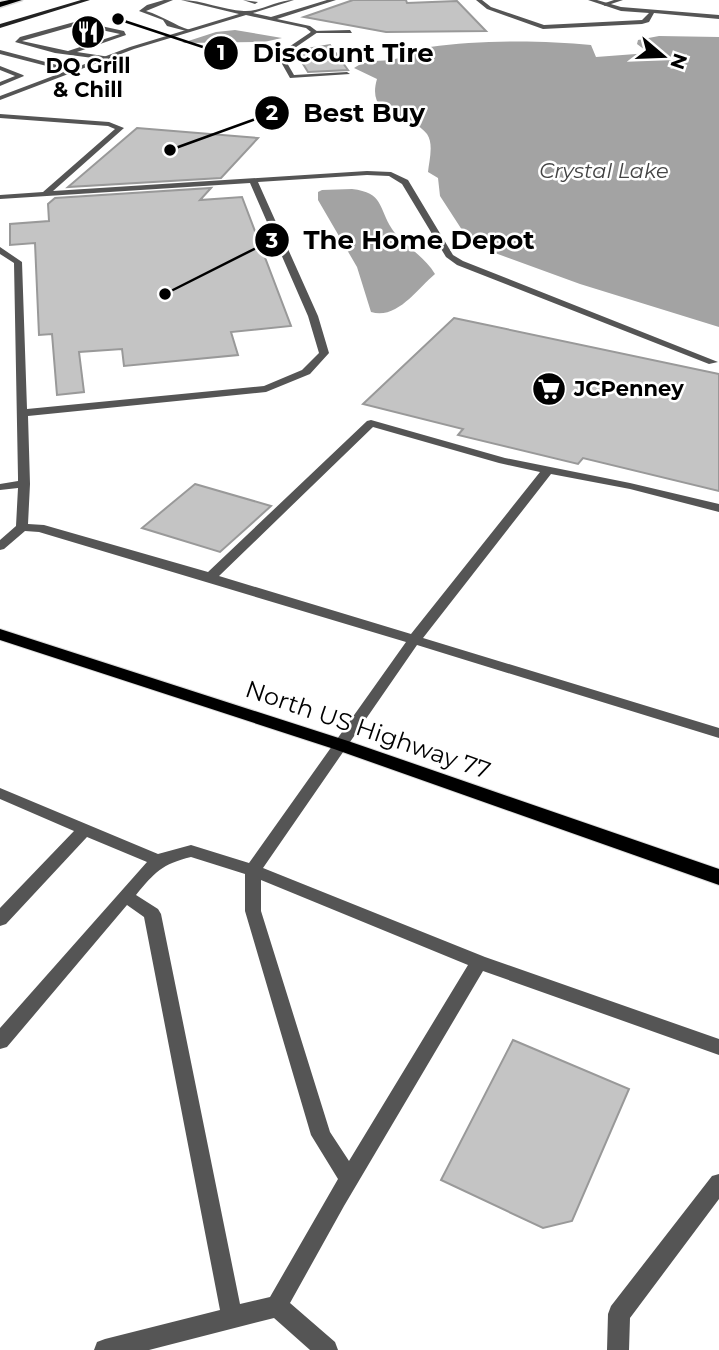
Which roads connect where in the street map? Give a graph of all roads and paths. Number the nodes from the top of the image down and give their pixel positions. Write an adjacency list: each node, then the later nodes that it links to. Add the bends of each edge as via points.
1 (18, 0): 13 (highway)
2 (87, 0): 18 (main road)
3 (170, 0): 19 (street, via 142,11)
4 (184, 0): 15 (street)
5 (246, 0): 11 (street)
6 (291, 0): 15 (street)
7 (334, 0): 17 (street)
8 (479, 0): 14 (street, via 543,27 642,22)
9 (590, 0): 12 (street)
10 (620, 0): 12 (street)
11 (255, 2)
12 (605, 4): 14 (street)
13 (2, 5)
14 (652, 12): 16 (street)
15 (246, 13): 17 (street); 19 (street)
16 (719, 17)
17 (271, 19): 21 (street, via 308,27)
18 (0, 26)
19 (188, 31): 25 (street)
20 (350, 32): 21 (street)
21 (313, 33): 28 (street, via 280,55 292,77)
22 (18, 42): 23 (street); 24 (street); 24 (street, via 78,23 122,32 115,39)
23 (0, 49): 27 (street)
24 (68, 53): 25 (street)
25 (108, 58): 27 (street)
26 (0, 68): 29 (street, via 21,76)
27 (74, 71): 30 (street)
28 (347, 74)
29 (0, 84)
30 (0, 98)
31 (0, 116): 33 (street, via 120,128)
32 (253, 180): 33 (street); 36 (street, via 391,174 405,182 450,257 460,263); 37 (street, via 313,316 324,353 306,372 266,388)
33 (44, 195): 34 (street)
34 (2, 200)
35 (0, 250): 37 (street, via 18,262)
36 (713, 362)
37 (22, 413): 39 (street)
38 (547, 471): 41 (street); 44 (street, via 372,424); 46 (street)
39 (24, 484): 40 (street); 42 (street)
40 (0, 487)
41 (719, 508)
42 (22, 527): 43 (street); 44 (street, via 40,528)
43 (0, 546)
44 (210, 577): 46 (street)
45 (0, 634): 48 (main road, North US Highway 77)
46 (414, 640): 47 (street); 48 (street)
47 (719, 733)
48 (341, 745): 52 (street); 53 (main road, North US Highway 77)
49 (0, 793): 50 (street)
50 (85, 829): 51 (street); 55 (street)
51 (159, 861): 52 (street, via 191,851); 54 (street)
52 (253, 870): 56 (street); 59 (street, via 253,911 321,1135)
53 (719, 877)
54 (126, 896): 57 (street); 62 (street, via 152,914)
55 (0, 919)
56 (479, 962): 58 (street); 59 (street)
57 (0, 1041)
58 (719, 1046)
59 (349, 1178): 61 (street)
60 (719, 1183): 65 (street, via 619,1314)
61 (277, 1306): 62 (street); 64 (street)
62 (232, 1317): 63 (street)
63 (105, 1350)
64 (327, 1350)
65 (618, 1350)

